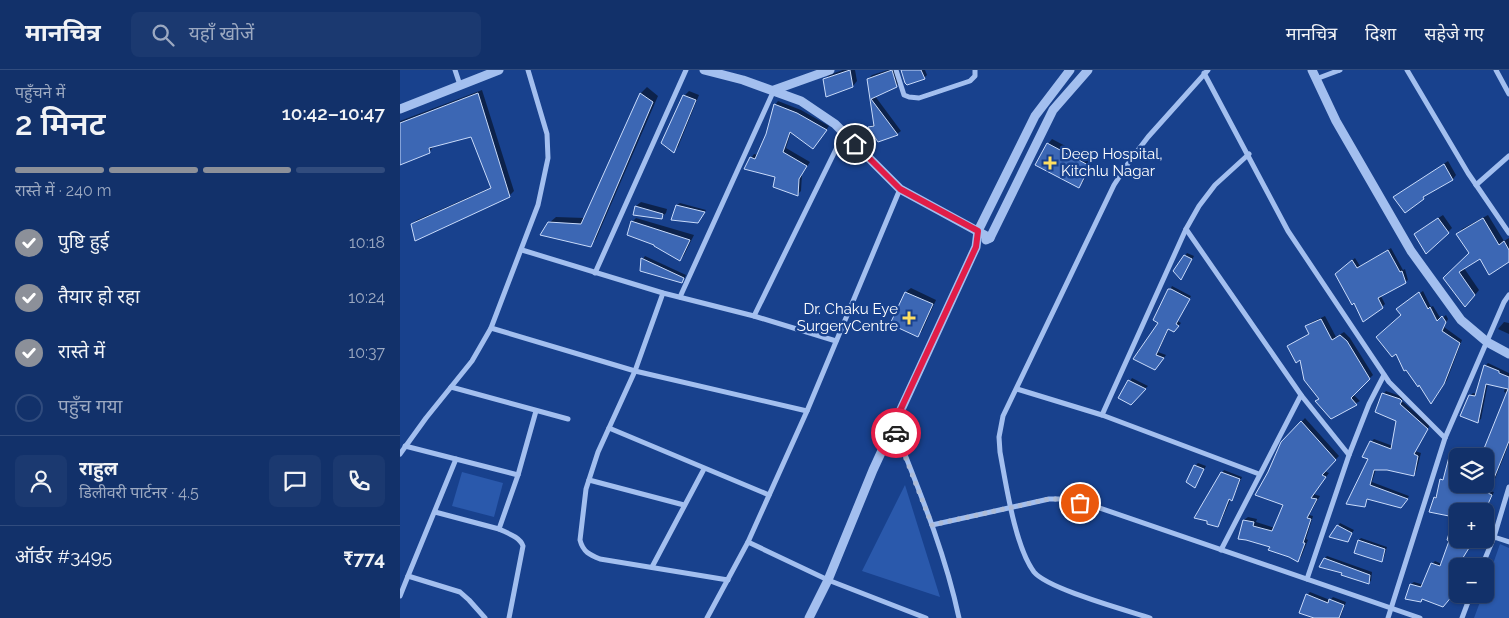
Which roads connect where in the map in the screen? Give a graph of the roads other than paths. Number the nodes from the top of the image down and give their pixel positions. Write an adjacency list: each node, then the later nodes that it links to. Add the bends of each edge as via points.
1 (455, 70): 16 (street)
2 (498, 70): 16 (street)
3 (528, 70): 30 (street, via 547,134 548,158 538,205)
4 (686, 70): 31 (street)
5 (704, 70): 17 (street)
6 (830, 70): 17 (street)
7 (896, 70): 8 (street, via 904,95 914,98 970,81)
8 (975, 70)
9 (1070, 70): 26 (street, via 1035,116)
10 (1088, 70): 28 (street, via 1053,110)
11 (1340, 70): 15 (street)
12 (1407, 70): 23 (street)
13 (1496, 70): 18 (street)
14 (1206, 72): 21 (street); 43 (street, via 1148,136 1114,185)
15 (1314, 74): 38 (street, via 1336,121 1411,251 1461,320)
16 (460, 85): 19 (street)
17 (774, 90): 20 (street, via 801,101); 34 (street)
18 (1509, 94)
19 (400, 109)
20 (844, 132): 24 (street); 35 (street)
21 (1248, 154): 25 (street, via 1215,185); 41 (street, via 1288,231)
22 (1509, 156): 23 (street)
23 (1476, 184): 27 (street)
24 (900, 189): 26 (street); 37 (street)
25 (1186, 229): 44 (street); 47 (street)
26 (978, 231): 28 (street); 29 (street)
27 (1509, 233)
28 (990, 238): 29 (street)
29 (976, 247): 49 (street)
30 (522, 250): 31 (street); 36 (street)
31 (595, 273): 32 (street)
32 (663, 293): 34 (street); 40 (street)
33 (1509, 295): 38 (street)
34 (680, 297): 35 (street)
35 (754, 316): 37 (street)
36 (491, 328): 40 (street); 42 (street, via 472,361)
37 (836, 341): 46 (street)
38 (1487, 342): 39 (street); 51 (street)
39 (1509, 354)
40 (635, 371): 46 (street); 50 (street)
41 (1384, 375): 51 (street); 54 (street)
42 (451, 387): 45 (street); 52 (street)
43 (1016, 389): 47 (street); 63 (street, via 1003,416 999,437)
44 (1301, 395): 54 (street); 57 (street)
45 (536, 410): 48 (street); 58 (street)
46 (807, 411): 61 (street)
47 (1102, 415): 57 (street)
48 (568, 419)
49 (893, 426): 65 (street); 75 (street)
50 (609, 428): 56 (street); 59 (street)
51 (1445, 438): 78 (street)
52 (405, 446): 53 (street); 55 (street)
53 (400, 454)
54 (1349, 454): 73 (street)
55 (456, 459): 58 (street); 64 (street)
56 (704, 469): 61 (street); 62 (street)
57 (1259, 474): 70 (street)
58 (518, 475): 66 (street)
59 (589, 480): 62 (street); 71 (street, via 580,540 586,552 600,559)
60 (1509, 487): 67 (street)
61 (769, 495): 68 (street)
62 (684, 505): 71 (street)
63 (1011, 507): 65 (street); 70 (street, via 1049,499 1080,503); 85 (street, via 1021,544 1035,573 1053,585)
64 (435, 512): 66 (street); 72 (street)
65 (932, 525): 84 (street)
66 (499, 529): 80 (street, via 523,546)
67 (1494, 537): 69 (street)
68 (748, 542): 74 (street); 75 (street)
69 (1509, 542)
70 (1221, 550): 73 (street)
71 (652, 567): 74 (street)
72 (408, 576): 76 (street); 79 (street, via 460,592)
73 (1307, 579): 78 (street)
74 (728, 580): 81 (street)
75 (828, 580): 82 (street); 83 (street)
76 (400, 596)
77 (1468, 603): 88 (street)
78 (1391, 608): 86 (street); 87 (street)
79 (485, 618)
80 (509, 618)
81 (707, 618)
82 (809, 618)
83 (926, 618)
84 (959, 618)
85 (1150, 618)
86 (1388, 618)
87 (1420, 618)
88 (1462, 618)

